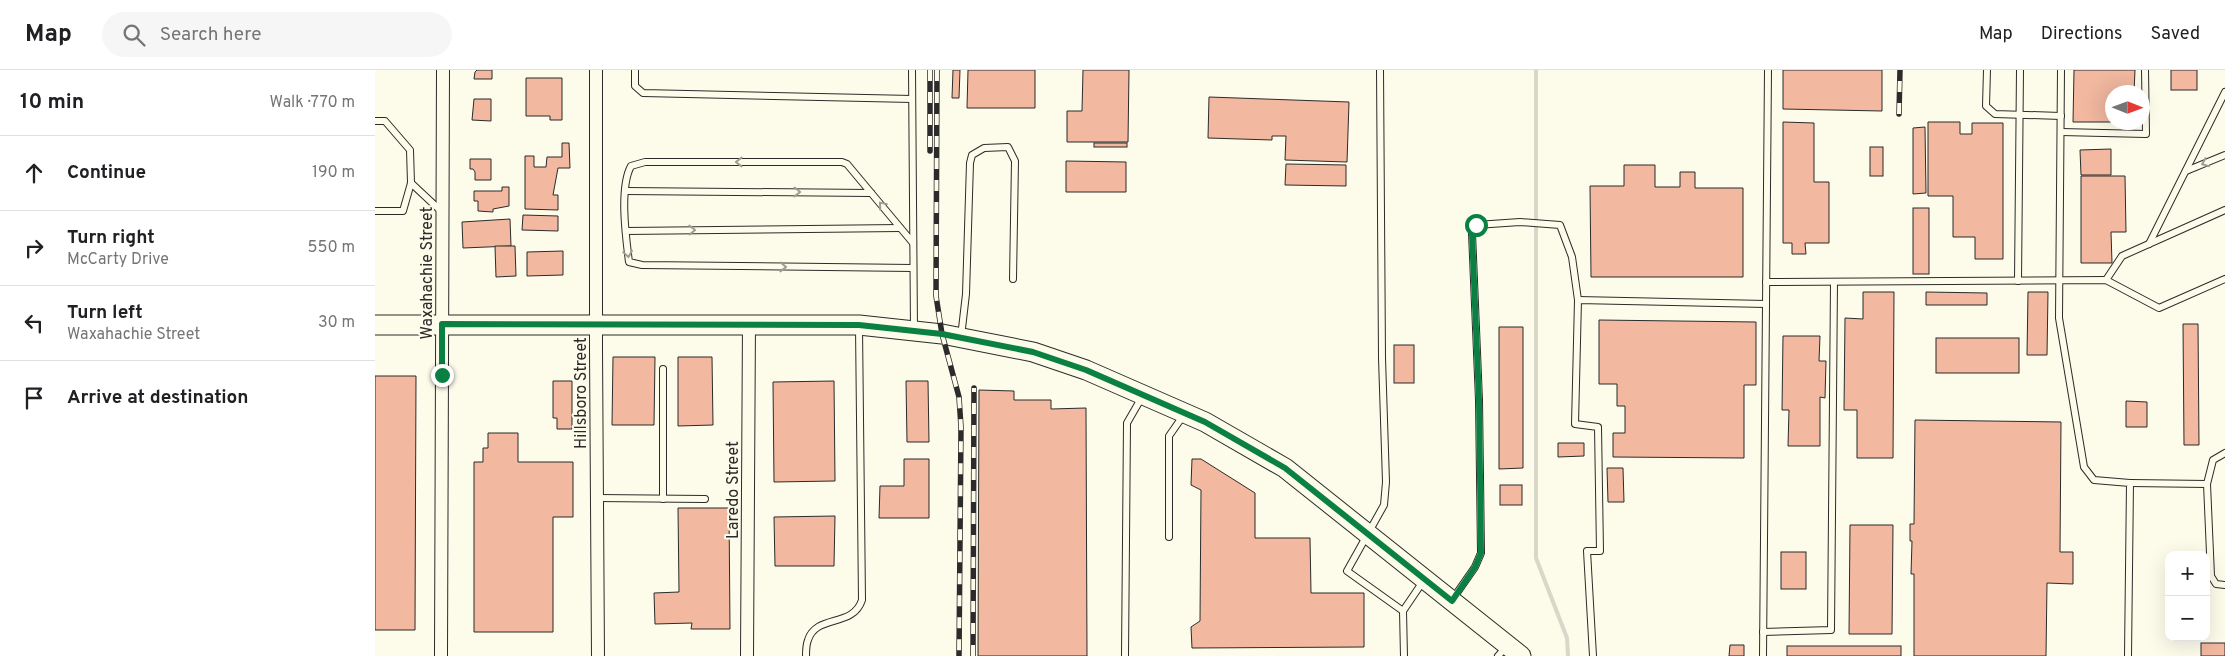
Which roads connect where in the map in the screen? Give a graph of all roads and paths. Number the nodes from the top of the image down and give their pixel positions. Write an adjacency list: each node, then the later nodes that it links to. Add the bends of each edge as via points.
1 (443, 70): 25 (street, Waxahachie Street)
2 (596, 70): 42 (street, Hillsboro Street)
3 (635, 70): 12 (lane, via 635,86 643,93)
4 (912, 70): 12 (lane)
5 (1380, 70): 56 (lane, via 1381,358 1386,482 1384,505)
6 (1768, 70): 36 (lane)
7 (1987, 70): 14 (lane, via 1986,106 1995,114)
8 (2020, 70): 14 (lane)
9 (2061, 70): 15 (lane)
10 (2145, 70): 17 (lane, via 2146,134)
11 (2225, 92): 13 (lane)
12 (912, 99): 28 (lane)
13 (2223, 99): 19 (lane)
14 (2020, 115): 15 (lane); 35 (lane)
15 (2061, 116): 17 (lane)
16 (375, 121): 20 (lane, via 385,121 410,150)
17 (2061, 132): 33 (lane)
18 (2225, 155): 19 (lane, one-way to 19)
19 (2186, 171): 29 (lane)
20 (411, 183): 24 (lane, via 403,211); 25 (lane)
21 (625, 191): 22 (lane, one-way to 22); 22 (lane, one-way to 21, via 842,162 645,162 631,166); 27 (lane)
22 (871, 193): 26 (lane, one-way to 22)
23 (2225, 210): 29 (lane)
24 (375, 212)
25 (443, 213): 41 (street, Waxahachie Street)
26 (900, 228): 27 (lane, one-way to 26); 28 (lane)
27 (626, 231): 30 (lane, one-way to 30, via 629,262 642,265)
28 (913, 243): 30 (lane)
29 (2149, 244): 34 (lane, via 2122,256)
30 (913, 268): 45 (lane)
31 (1013, 279): 46 (lane, via 1015,162 1008,147 984,148 972,155 970,163 966,294)
32 (2225, 279): 34 (lane, via 2159,308)
33 (2061, 280): 34 (lane); 35 (lane); 51 (lane, via 2059,318 2084,467 2094,480)
34 (2106, 280)
35 (2019, 281): 37 (lane)
36 (1766, 282): 37 (lane); 39 (lane)
37 (1834, 282): 62 (lane, via 1831,630)
38 (1578, 300): 39 (lane); 60 (lane, via 1572,257 1560,225 1527,222 1476,225 1472,233 1481,553); 70 (lane, via 1575,424 1598,427 1600,550 1587,551)
39 (1766, 304): 62 (lane)
40 (375, 324): 41 (main road)
41 (442, 324): 42 (main road); 64 (street, Waxahachie Street)
42 (595, 324): 43 (main road); 53 (street, Hillsboro Street)
43 (749, 324): 44 (main road); 66 (street, Laredo Street)
44 (859, 325): 45 (main road); 67 (lane, via 862,600 859,609 851,616 813,630)
45 (914, 331): 46 (main road)
46 (960, 338): 48 (main road, via 1033,352)
47 (663, 368): 54 (lane)
48 (1145, 394): 49 (main road); 68 (lane, via 1127,423)
49 (1185, 413): 56 (main road, via 1285,468); 57 (lane, via 1169,436)
50 (2225, 453): 52 (lane, via 2213,460)
51 (2130, 483): 52 (lane); 72 (lane)
52 (2207, 484): 59 (lane, via 2211,576 2216,584)
53 (597, 498): 54 (lane); 65 (street, Hillsboro Street)
54 (663, 499): 55 (lane)
55 (705, 499)
56 (1369, 535): 58 (main road); 61 (lane, via 1347,571)
57 (1169, 537)
58 (1425, 579): 60 (main road); 61 (lane)
59 (2225, 584)
60 (1452, 601): 63 (main road)
61 (1403, 611): 69 (lane)
62 (1763, 632): 71 (lane)
63 (1509, 652)
64 (441, 656)
65 (598, 656)
66 (747, 656)
67 (806, 656)
68 (1125, 656)
69 (1404, 656)
70 (1593, 656)
71 (1763, 656)
72 (2128, 656)

